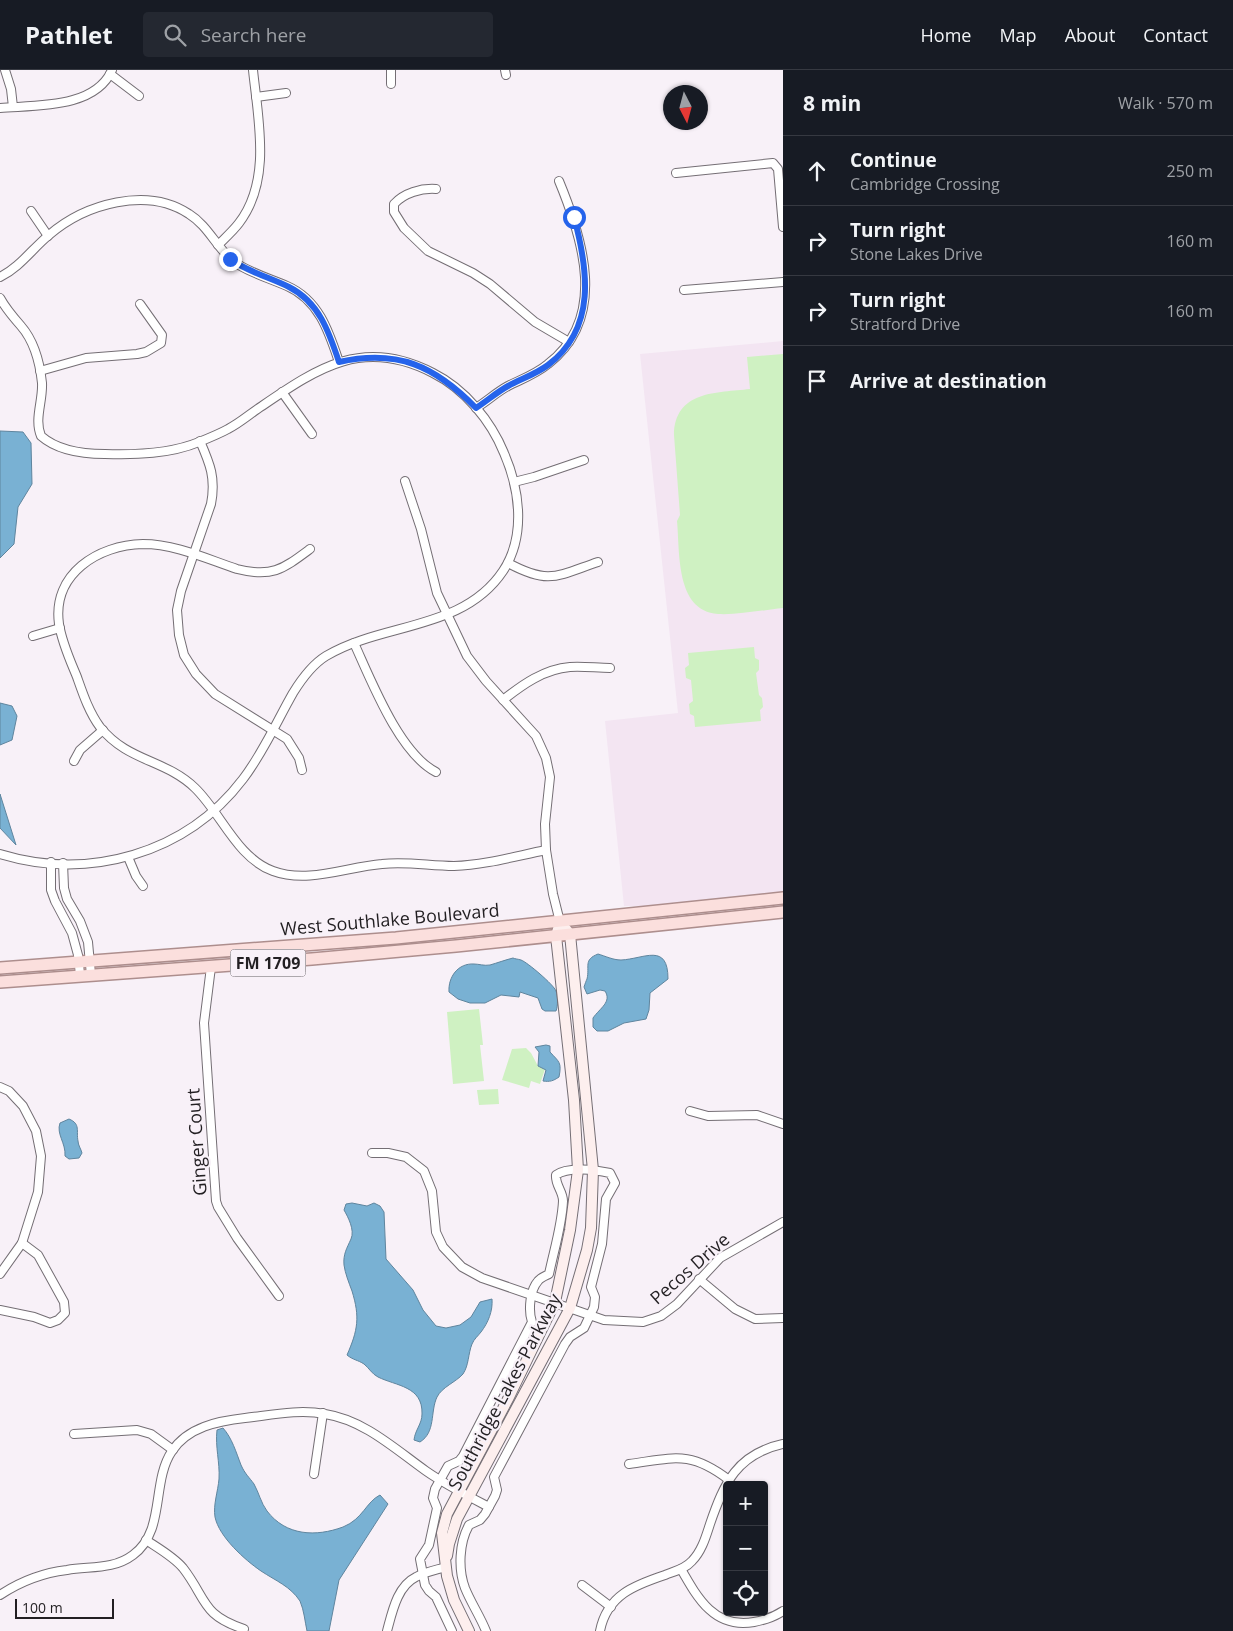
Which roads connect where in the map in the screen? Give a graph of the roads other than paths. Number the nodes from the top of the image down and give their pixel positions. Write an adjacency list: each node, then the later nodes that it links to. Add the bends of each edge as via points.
1 (5, 70): 9 (street)
2 (253, 70): 8 (street)
3 (391, 70): 5 (street)
4 (111, 72): 7 (street); 9 (street, via 86,95 66,102)
5 (391, 84)
6 (286, 93): 8 (street)
7 (140, 96)
8 (256, 97): 17 (street, via 260,152 258,180 244,216)
9 (13, 107): 10 (street)
10 (0, 108)
11 (676, 172): 15 (street, via 773,163 778,169)
12 (560, 181): 23 (street, via 576,224 585,276 584,306)
13 (436, 189): 23 (street, via 419,190 394,204 394,212 404,228 428,251 473,273 535,322)
14 (31, 211): 16 (street)
15 (783, 227)
16 (48, 236): 17 (street, via 80,214 115,203 148,201 188,212 198,219); 18 (street, via 21,262)
17 (218, 245): 24 (street, via 237,264 290,288 308,300 324,320)
18 (0, 276)
19 (783, 282): 20 (street)
20 (684, 290)
21 (0, 298): 25 (street, via 30,340)
22 (140, 304): 25 (street, via 162,335 161,343 146,352 86,358)
23 (569, 342): 27 (street, via 548,365 507,386)
24 (339, 362): 26 (street, via 306,376); 27 (street, via 377,357 412,363 446,381)
25 (40, 371): 29 (street, via 38,431 44,440 87,454 118,455 171,450)
26 (282, 392): 28 (street); 29 (street, via 229,428)
27 (476, 408): 32 (street, via 503,449)
28 (312, 434)
29 (200, 441): 34 (street, via 214,490)
30 (584, 460): 32 (street)
31 (405, 481): 37 (street)
32 (514, 482): 35 (street, via 519,520)
33 (310, 549): 34 (street, via 284,568 266,573 248,572)
34 (194, 554): 38 (street, via 172,547 143,544 94,556 73,574 64,589); 44 (street, via 177,610 184,654 196,674 215,694)
35 (508, 562): 36 (street, via 527,573 547,577); 37 (street, via 480,597)
36 (598, 562)
37 (447, 615): 40 (street); 42 (street, via 467,656)
38 (60, 628): 39 (street); 43 (street, via 87,704)
39 (33, 636)
40 (354, 643): 44 (street, via 319,661 300,682); 47 (street, via 398,733 420,762)
41 (610, 668): 42 (street, via 570,667 549,671 520,686)
42 (503, 700): 49 (street, via 536,736 546,758 550,777)
43 (103, 730): 45 (street, via 80,750); 48 (street, via 127,752 179,774)
44 (272, 730): 46 (street, via 291,744); 48 (street, via 244,778)
45 (74, 761)
46 (302, 770)
47 (436, 772)
48 (214, 810): 49 (street, via 232,836 261,866 294,876 382,864 457,866); 51 (street, via 174,838)
49 (546, 850): 57 (street)
50 (0, 854): 52 (street)
51 (128, 857): 53 (street, via 111,862); 54 (street)
52 (51, 862): 53 (street); 60 (street, via 53,895)
53 (62, 863): 60 (street, via 67,899 88,942)
54 (143, 886)
55 (783, 898): 57 (main road, West Southlake Boulevard / FM 1709)
56 (783, 912): 58 (main road, West Southlake Boulevard / FM 1709)
57 (560, 922): 58 (street); 59 (street, Southridge Lakes Parkway); 60 (main road, West Southlake Boulevard / FM 1709)
58 (570, 934): 59 (main road, West Southlake Boulevard / FM 1709); 70 (street, Southridge Lakes Parkway)
59 (556, 936): 61 (main road, West Southlake Boulevard / FM 1709); 69 (street, Southridge Lakes Parkway, via 574,1100)
60 (85, 962): 62 (main road, West Southlake Boulevard / FM 1709); 63 (street)
61 (211, 967): 63 (main road, West Southlake Boulevard / FM 1709); 76 (street, Ginger Court, via 204,1022 216,1200 236,1238)
62 (0, 968)
63 (85, 975): 64 (main road, West Southlake Boulevard / FM 1709)
64 (0, 982)
65 (0, 1087): 72 (street, via 9,1091 23,1106 36,1132 41,1156 38,1192)
66 (690, 1111): 67 (street, via 708,1116 757,1115)
67 (783, 1124)
68 (372, 1153): 75 (street, Pecos Drive, via 406,1157 424,1171 432,1191 436,1232 454,1261 470,1273)
69 (578, 1170): 70 (street, Southridge Lakes Parkway); 75 (street, Southridge Lakes Parkway, via 556,1175 563,1199 555,1250 549,1274 539,1280); 77 (street, Southridge Lakes Parkway, via 573,1217)
70 (593, 1170): 78 (street, Southridge Lakes Parkway, via 591,1228); 80 (street, Southridge Lakes Parkway, via 610,1173 615,1183 606,1199 602,1244 591,1287 595,1302)
71 (783, 1222): 74 (street, Pecos Drive, via 720,1258)
72 (22, 1243): 73 (street); 79 (street, via 38,1255 64,1302 65,1313 50,1323)
73 (0, 1274)
74 (699, 1280): 80 (street, Pecos Drive, via 677,1304 652,1320 618,1322); 81 (street, via 735,1309 755,1318)
75 (532, 1295): 77 (street, Pecos Drive); 88 (street, Southridge Lakes Parkway, via 529,1311 532,1322 526,1335 463,1456 448,1466)
76 (279, 1296)
77 (555, 1302): 78 (street, Pecos Drive); 90 (street, Southridge Lakes Parkway, via 508,1399)
78 (570, 1308): 80 (street, Pecos Drive); 91 (street, Southridge Lakes Parkway)
79 (0, 1310)
80 (590, 1315): 92 (street, Southridge Lakes Parkway, via 584,1328 570,1337 494,1477 497,1490)
81 (783, 1318)
82 (323, 1413): 85 (street, via 285,1413 206,1426 190,1433); 87 (street); 88 (street, via 361,1427)
83 (74, 1434): 85 (street, via 137,1430 151,1434)
84 (783, 1444): 89 (street, via 759,1452)
85 (173, 1450): 93 (street, via 162,1472 154,1521)
86 (629, 1464): 89 (street, via 688,1459 706,1464)
87 (314, 1474)
88 (440, 1480): 90 (street); 96 (street, Southridge Lakes Parkway, via 434,1493 436,1508 429,1545 420,1559)
89 (728, 1480): 95 (street, via 699,1553)
90 (458, 1490): 91 (street); 94 (street, Southridge Lakes Parkway, via 446,1514 442,1533)
91 (469, 1496): 92 (street); 94 (street, Southridge Lakes Parkway, via 457,1519)
92 (489, 1506): 106 (street, Southridge Lakes Parkway, via 480,1520 469,1525 461,1559 464,1586)
93 (146, 1540): 98 (street, via 133,1556 113,1565 36,1576); 102 (street, via 182,1568 214,1615)
94 (446, 1567): 96 (street); 105 (street, Southridge Lakes Parkway, via 454,1600)
95 (681, 1569): 99 (street, via 627,1590); 101 (street, via 700,1600 714,1614)
96 (422, 1574): 103 (street, via 409,1581 399,1595); 104 (street, via 424,1585 436,1596)
97 (582, 1585): 99 (street)
98 (0, 1594)
99 (612, 1607): 107 (street)
100 (783, 1611): 101 (street, via 771,1618)
101 (738, 1627)
102 (244, 1629)
103 (387, 1631)
104 (452, 1631)
105 (469, 1631)
106 (486, 1631)
107 (600, 1631)

